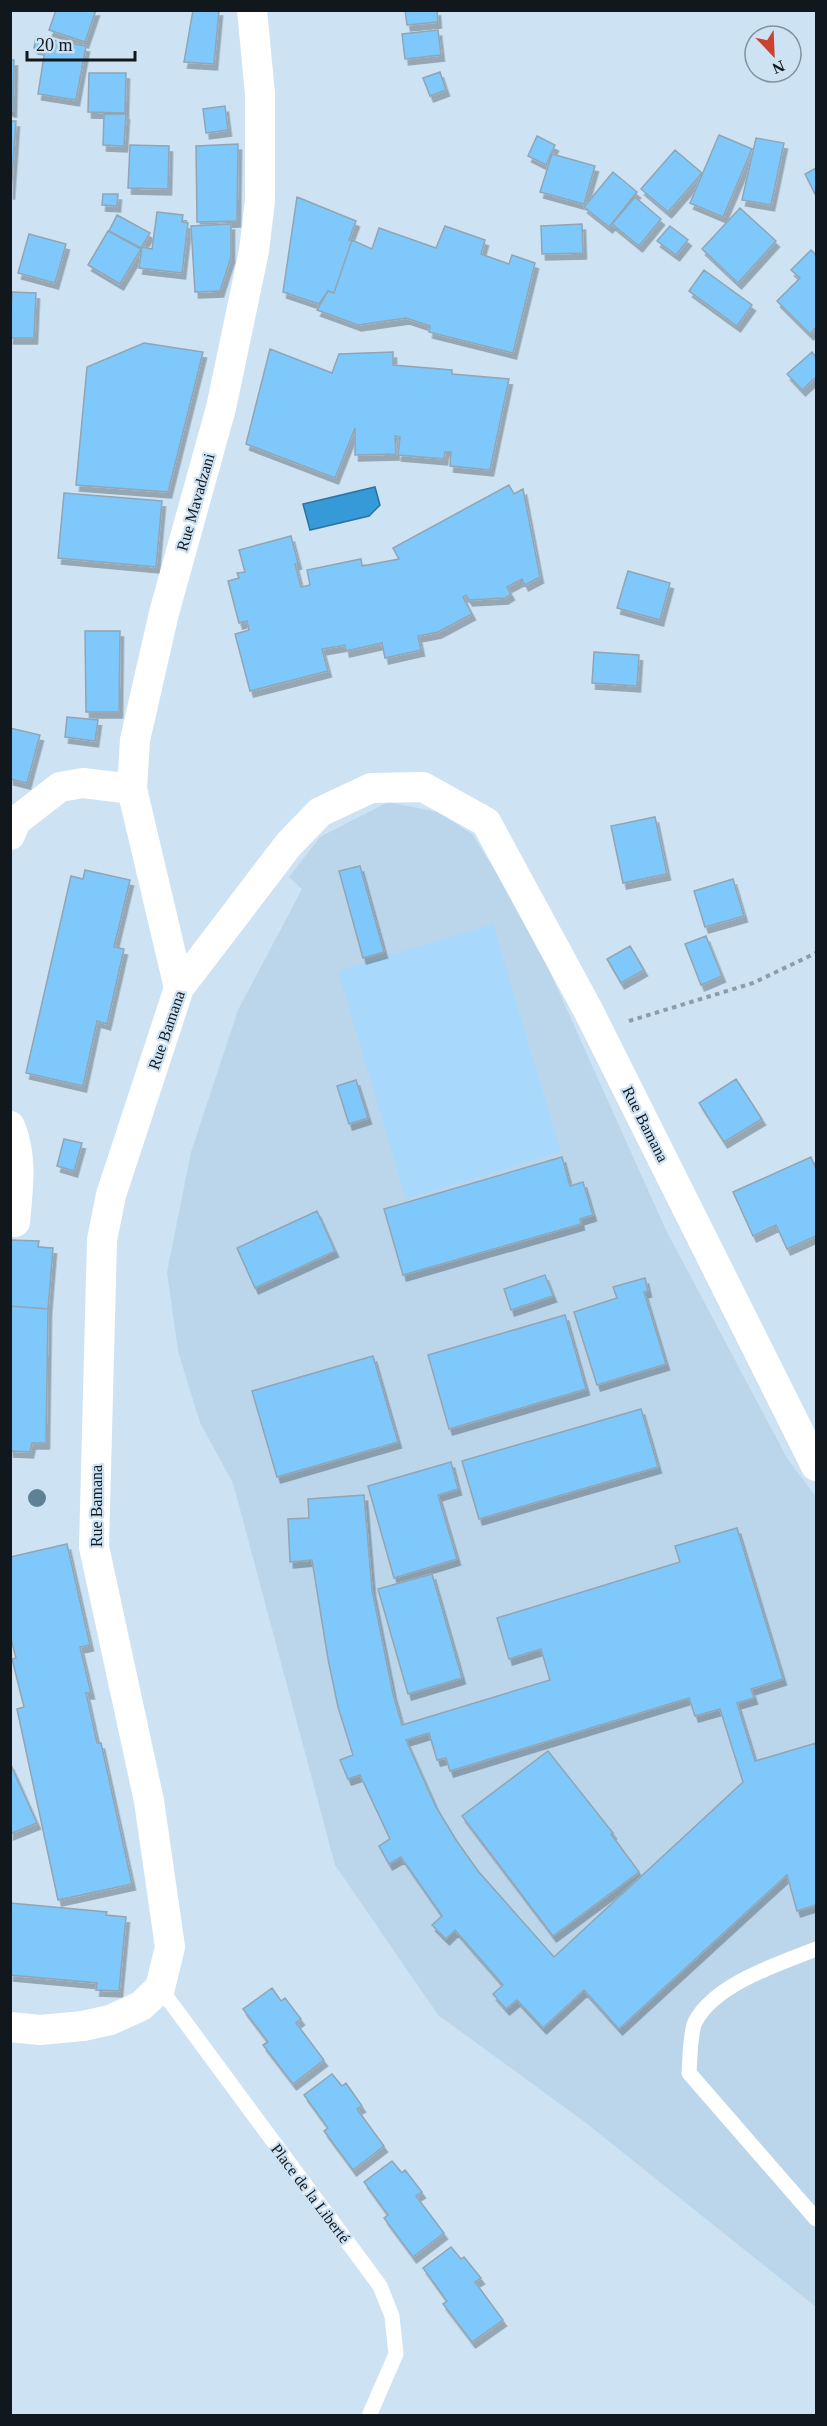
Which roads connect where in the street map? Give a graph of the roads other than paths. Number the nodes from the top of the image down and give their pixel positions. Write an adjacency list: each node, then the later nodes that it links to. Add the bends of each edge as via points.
1 (252, 10): 2 (street, Rue Mavadzani, via 260,106 260,201 254,251 221,408 164,613 137,728)
2 (132, 789): 3 (street, via 83,783 60,787 16,821); 4 (street, Rue Mavadzani)
3 (10, 835)
4 (179, 988): 7 (street, Rue Bamana, via 289,844 320,812 371,788 423,787 486,822 598,1031); 9 (street, Rue Bamana, via 111,1195 102,1240 94,1547 149,1801 170,1947)
5 (10, 1126): 6 (street, via 18,1144)
6 (15, 1222)
7 (816, 1466)
8 (816, 1949): 11 (lane, via 763,1970 716,1997 695,2023 689,2073)
9 (160, 1988): 10 (street, via 141,2006 110,2020 40,2030); 12 (lane, Place de la Liberté, via 380,2286 392,2316 396,2354)
10 (10, 2027)
11 (816, 2219)
12 (369, 2415)

